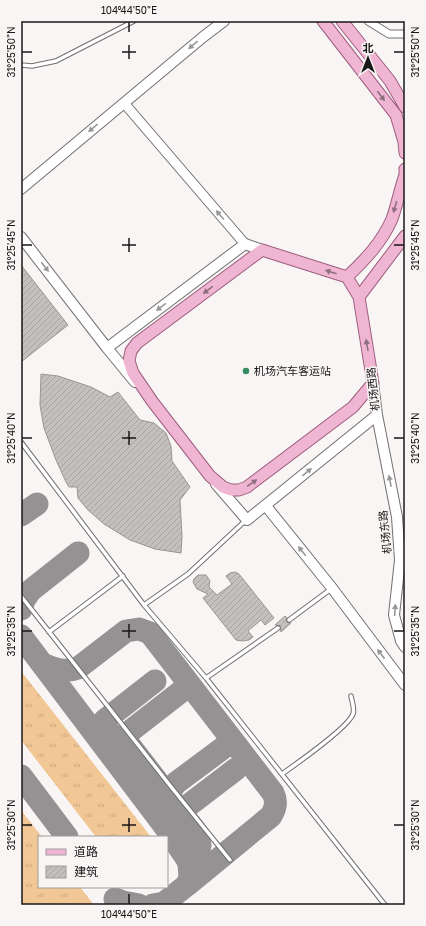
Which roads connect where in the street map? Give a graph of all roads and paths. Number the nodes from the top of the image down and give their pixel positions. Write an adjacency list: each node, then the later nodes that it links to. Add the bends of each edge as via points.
1 (134, 21): 7 (lane, via 56,61 32,66)
2 (224, 21): 8 (main road, one-way to 8)
3 (323, 21): 10 (main road, one-way to 10, via 396,115)
4 (342, 21): 9 (main road, via 390,81)
5 (368, 21): 6 (street, via 388,34)
6 (405, 34)
7 (21, 65)
8 (124, 103): 12 (main road, one-way to 12); 15 (street, one-way to 8)
9 (405, 107)
10 (405, 153)
11 (405, 169): 17 (main road, one-way to 17, via 391,220 379,243)
12 (21, 189)
13 (405, 236): 18 (main road)
14 (21, 237): 19 (main road, one-way to 19)
15 (245, 244): 16 (main road); 19 (main road, one-way to 19)
16 (262, 250): 17 (main road, one-way to 16); 20 (main road, one-way to 20, via 138,343 129,361 133,373 210,476 231,490 247,487 353,407)
17 (346, 277): 18 (main road)
18 (359, 296): 20 (main road, 机场西路, one-way to 18)
19 (107, 348): 24 (main road)
20 (374, 383): 21 (main road, 机场西路)
21 (377, 415): 23 (main road, 机场西路, one-way to 21); 32 (main road, 机场东路, one-way to 21, via 401,641 394,615 400,560 397,517)
22 (21, 442): 25 (lane)
23 (266, 506): 24 (main road, 机场西路); 26 (main road, one-way to 23)
24 (247, 520): 28 (lane, via 188,574)
25 (123, 576): 28 (lane); 31 (lane)
26 (332, 588): 29 (lane); 34 (main road, one-way to 26)
27 (21, 596): 31 (lane)
28 (144, 605): 33 (lane)
29 (289, 620)
30 (278, 628): 33 (lane)
31 (49, 632): 37 (lane)
32 (405, 646)
33 (206, 678): 36 (lane)
34 (405, 685)
35 (351, 696): 36 (lane, via 354,710 350,721)
36 (282, 774): 38 (lane)
37 (230, 860)
38 (385, 905)

